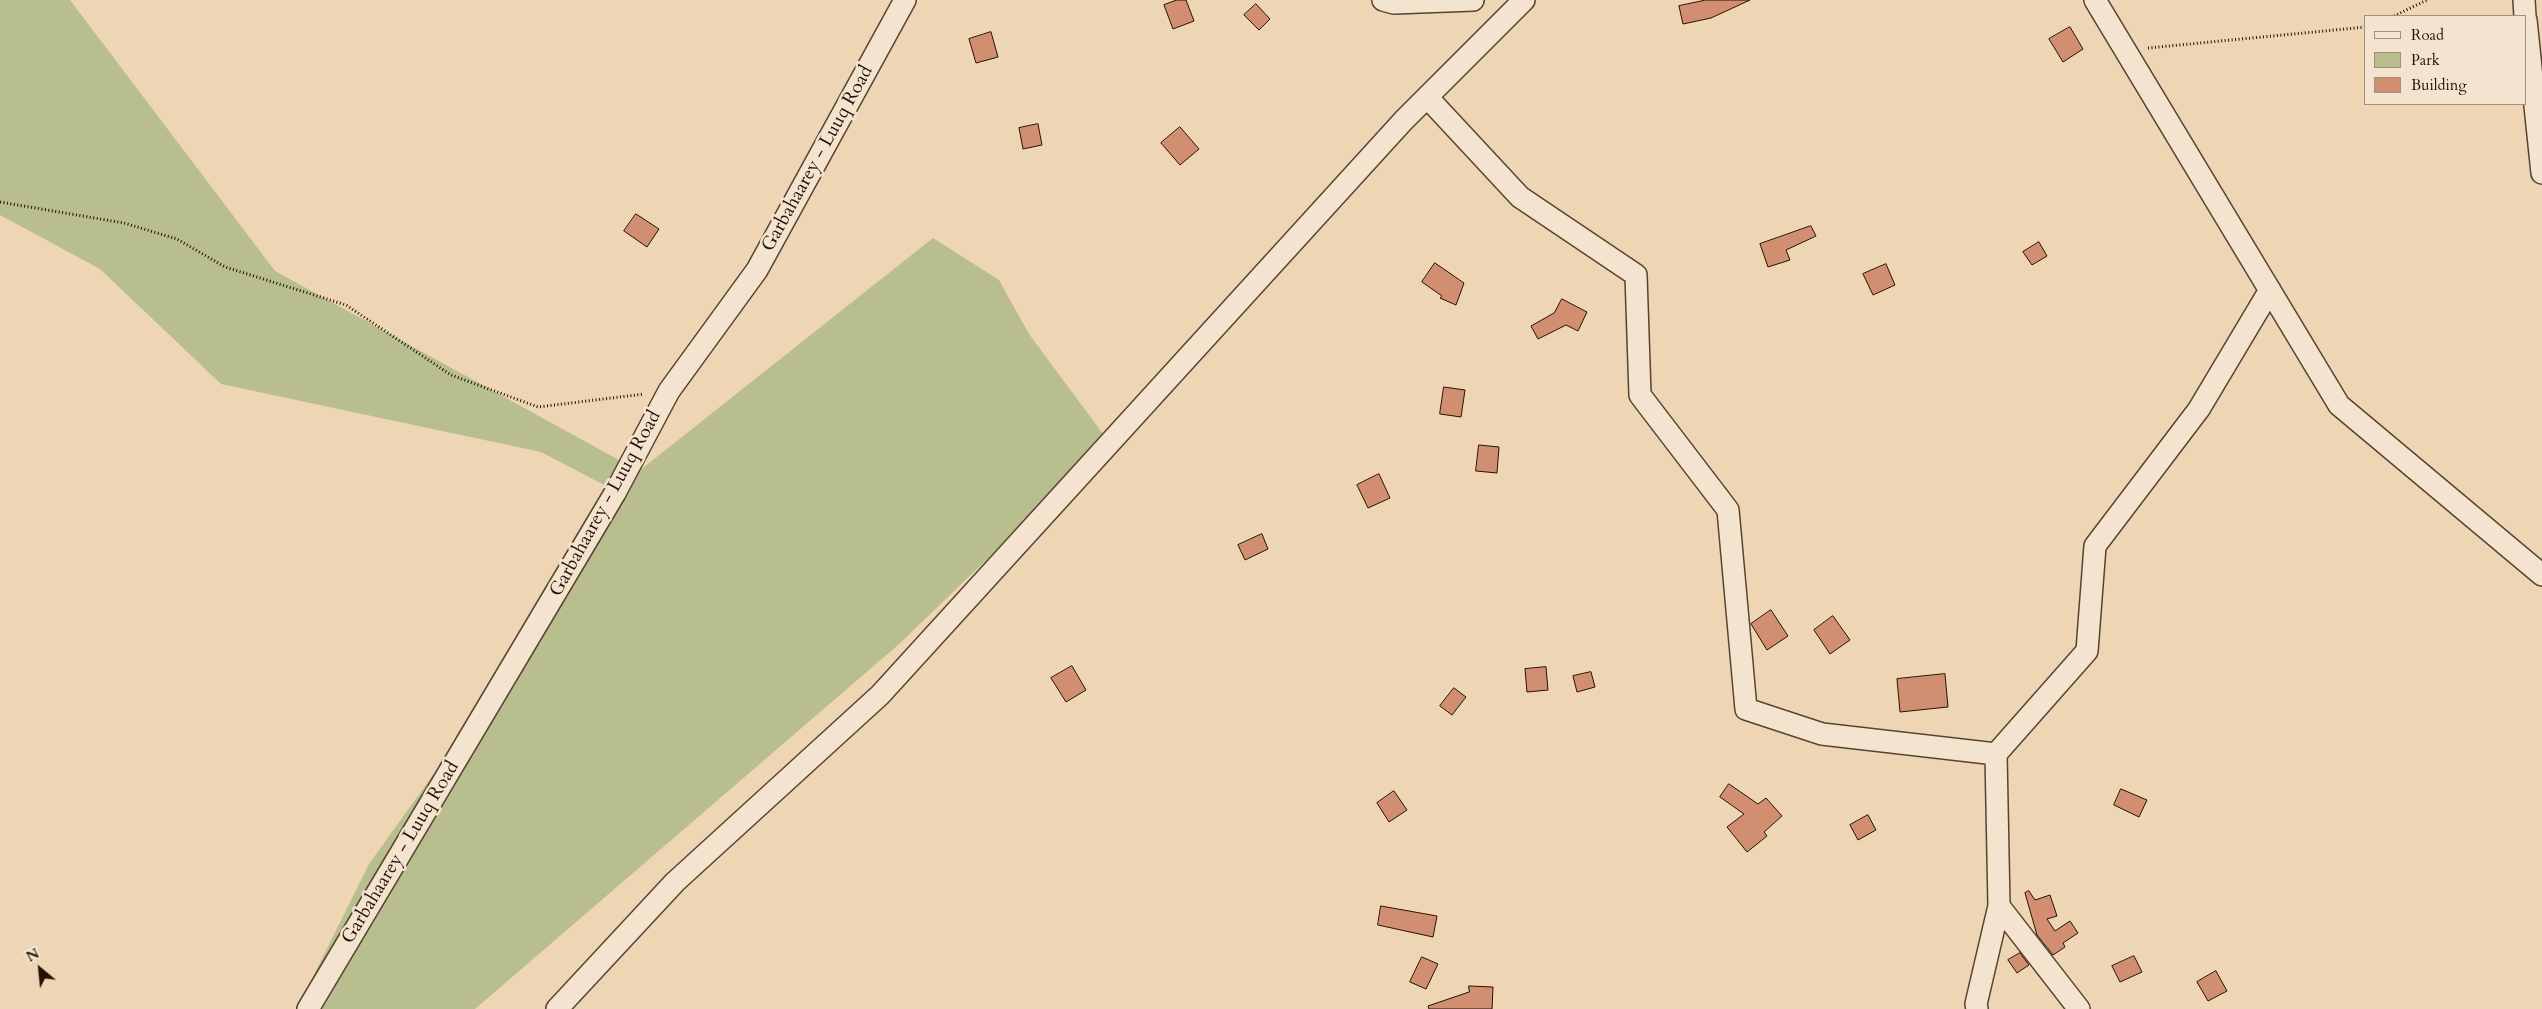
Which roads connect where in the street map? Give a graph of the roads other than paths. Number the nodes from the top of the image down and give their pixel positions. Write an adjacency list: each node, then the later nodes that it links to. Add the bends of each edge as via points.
1 (905, 0): 15 (street, Garbahaarey - Luuq Road, via 757,270 669,391 616,493)
2 (1383, 0): 3 (street, via 1394,3)
3 (1472, 0)
4 (1524, 0): 9 (street)
5 (2095, 0): 11 (street)
6 (2524, 0): 7 (street)
7 (2526, 15)
8 (2527, 28): 10 (street)
9 (1427, 97): 13 (street, via 1520,197 1636,275 1640,395 1728,510 1746,709 1822,734); 16 (street, via 880,695 674,882)
10 (2542, 173)
11 (2270, 290): 12 (street, via 2339,405); 13 (street, via 2199,409 2095,546 2087,651)
12 (2542, 575)
13 (1996, 754): 14 (street)
14 (1999, 906): 17 (street); 18 (street)
15 (308, 1009)
16 (557, 1009)
17 (1977, 1009)
18 (2079, 1009)

